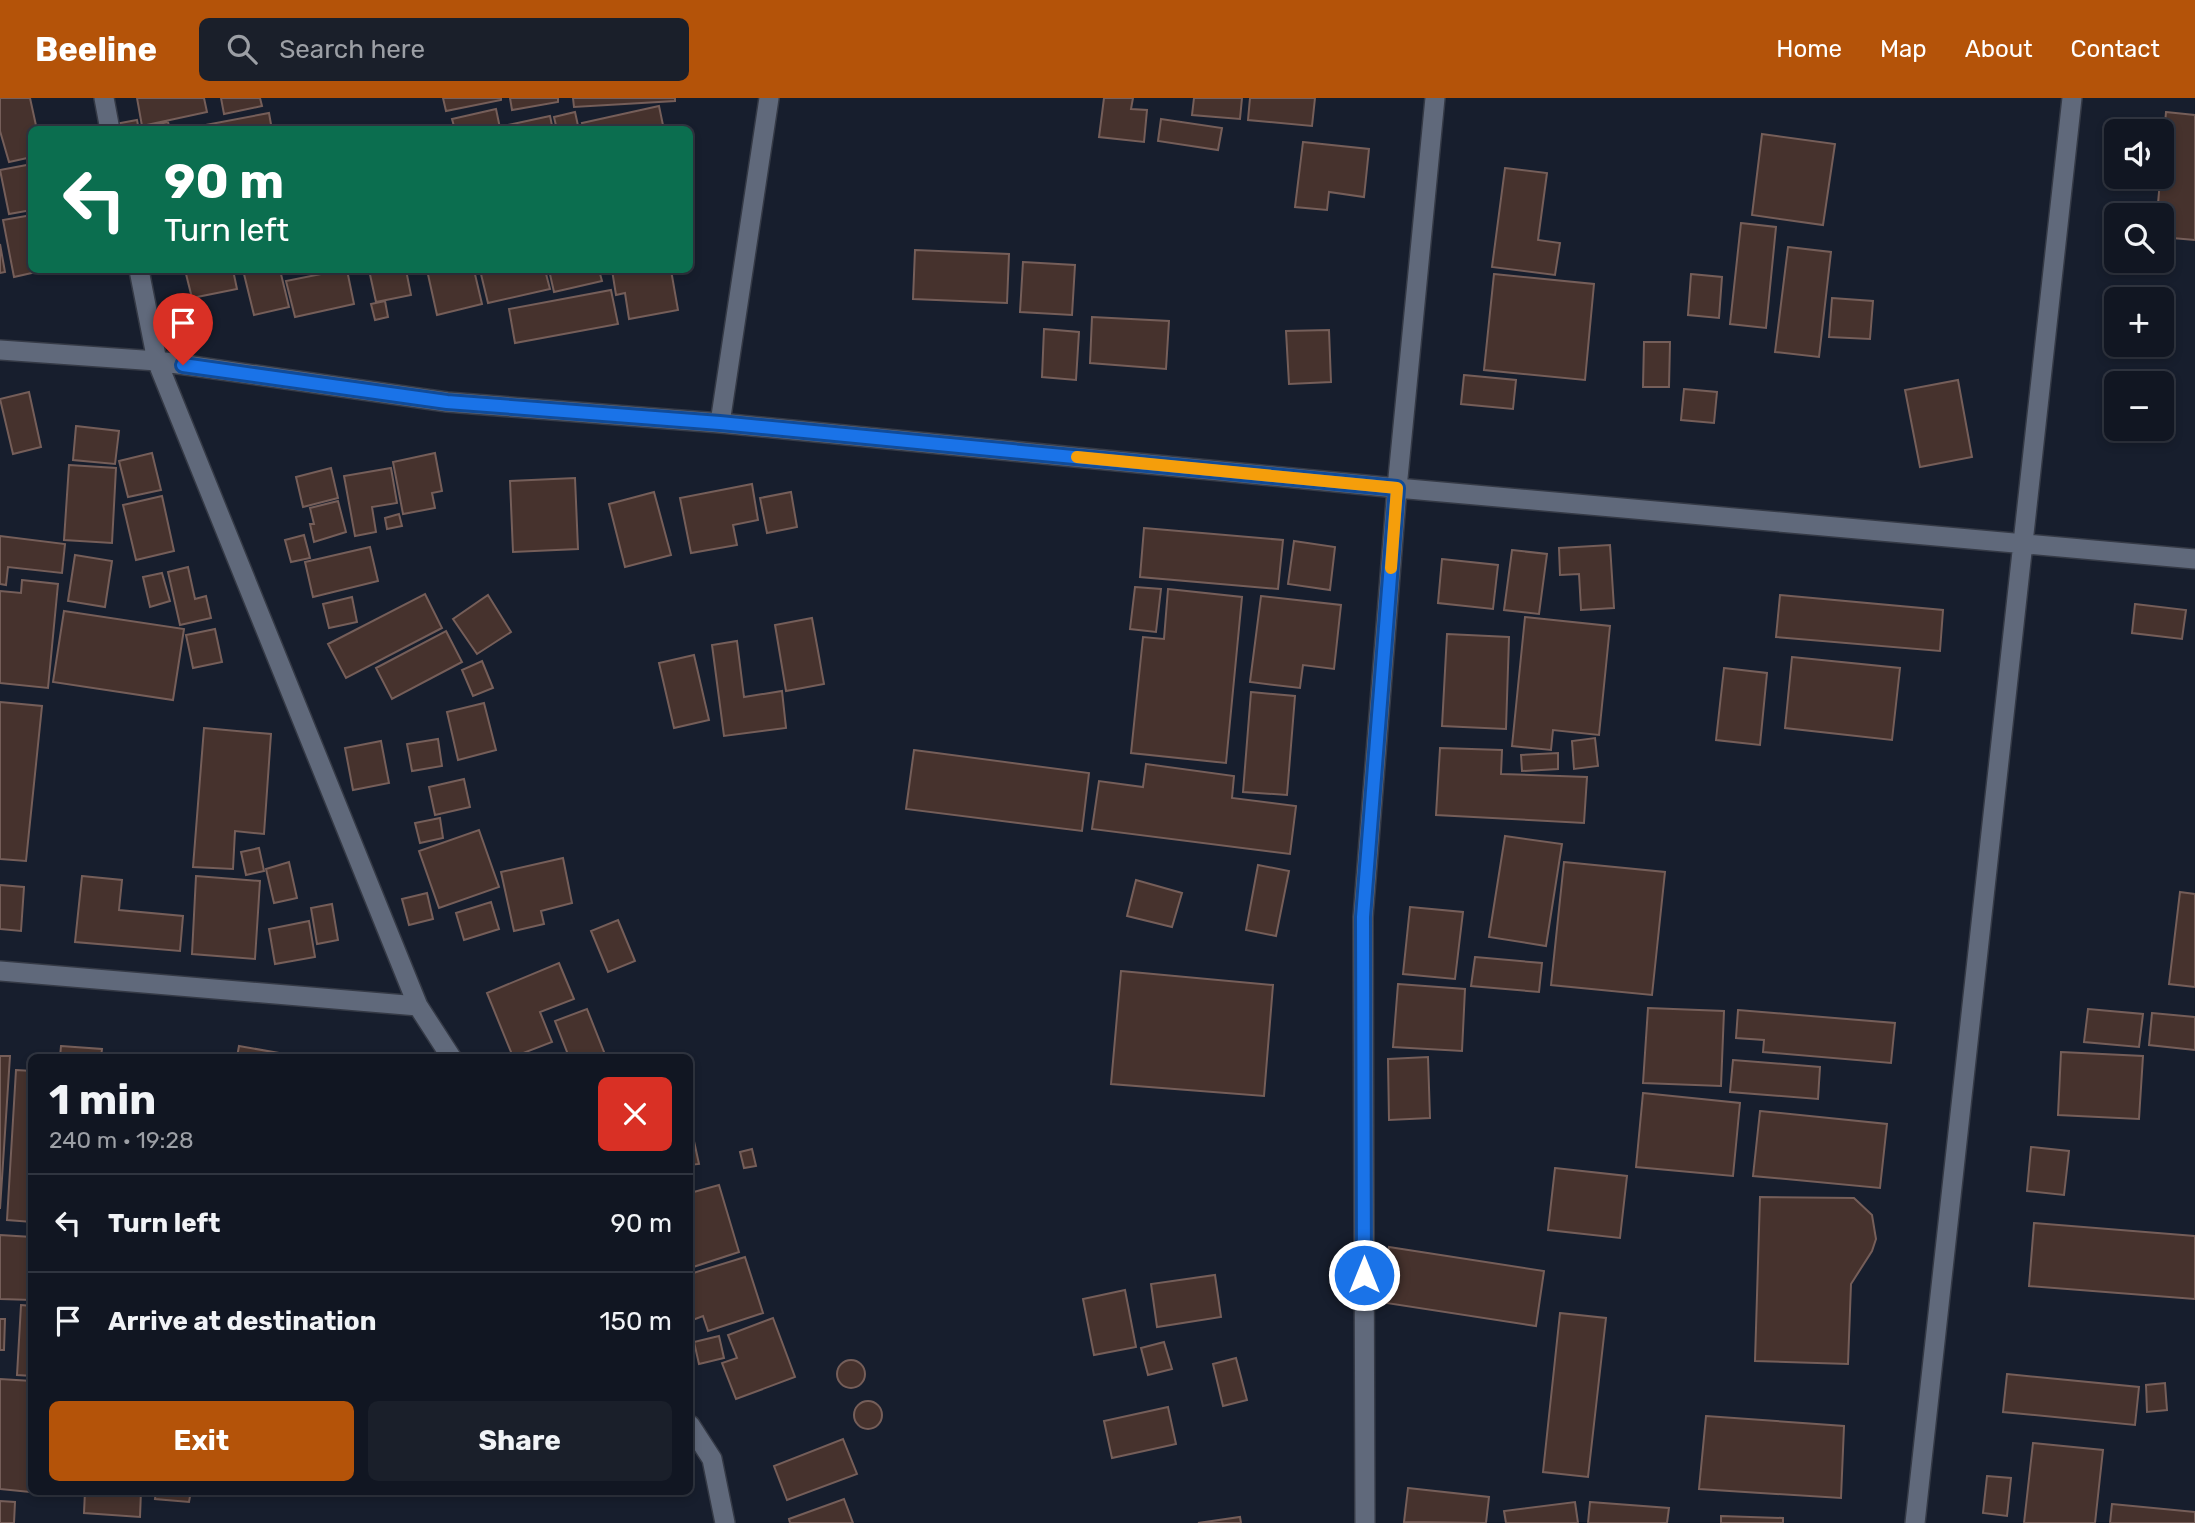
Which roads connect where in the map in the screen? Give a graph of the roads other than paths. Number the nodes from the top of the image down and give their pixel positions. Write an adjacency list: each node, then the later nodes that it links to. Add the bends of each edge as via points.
1 (104, 98): 5 (street)
2 (769, 98): 9 (street)
3 (1435, 98): 10 (street)
4 (2072, 98): 11 (street)
5 (109, 126)
6 (140, 273): 8 (street)
7 (0, 350): 8 (street)
8 (157, 361): 9 (street, via 447,402); 14 (street)
9 (720, 423): 10 (street)
10 (1397, 488): 11 (street); 18 (street, via 1363,917)
11 (2023, 544): 12 (street); 19 (street)
12 (2195, 559)
13 (0, 971): 14 (street)
14 (418, 1006): 15 (street)
15 (449, 1054)
16 (693, 1429): 17 (street, via 712,1459)
17 (725, 1523)
18 (1365, 1523)
19 (1915, 1523)

